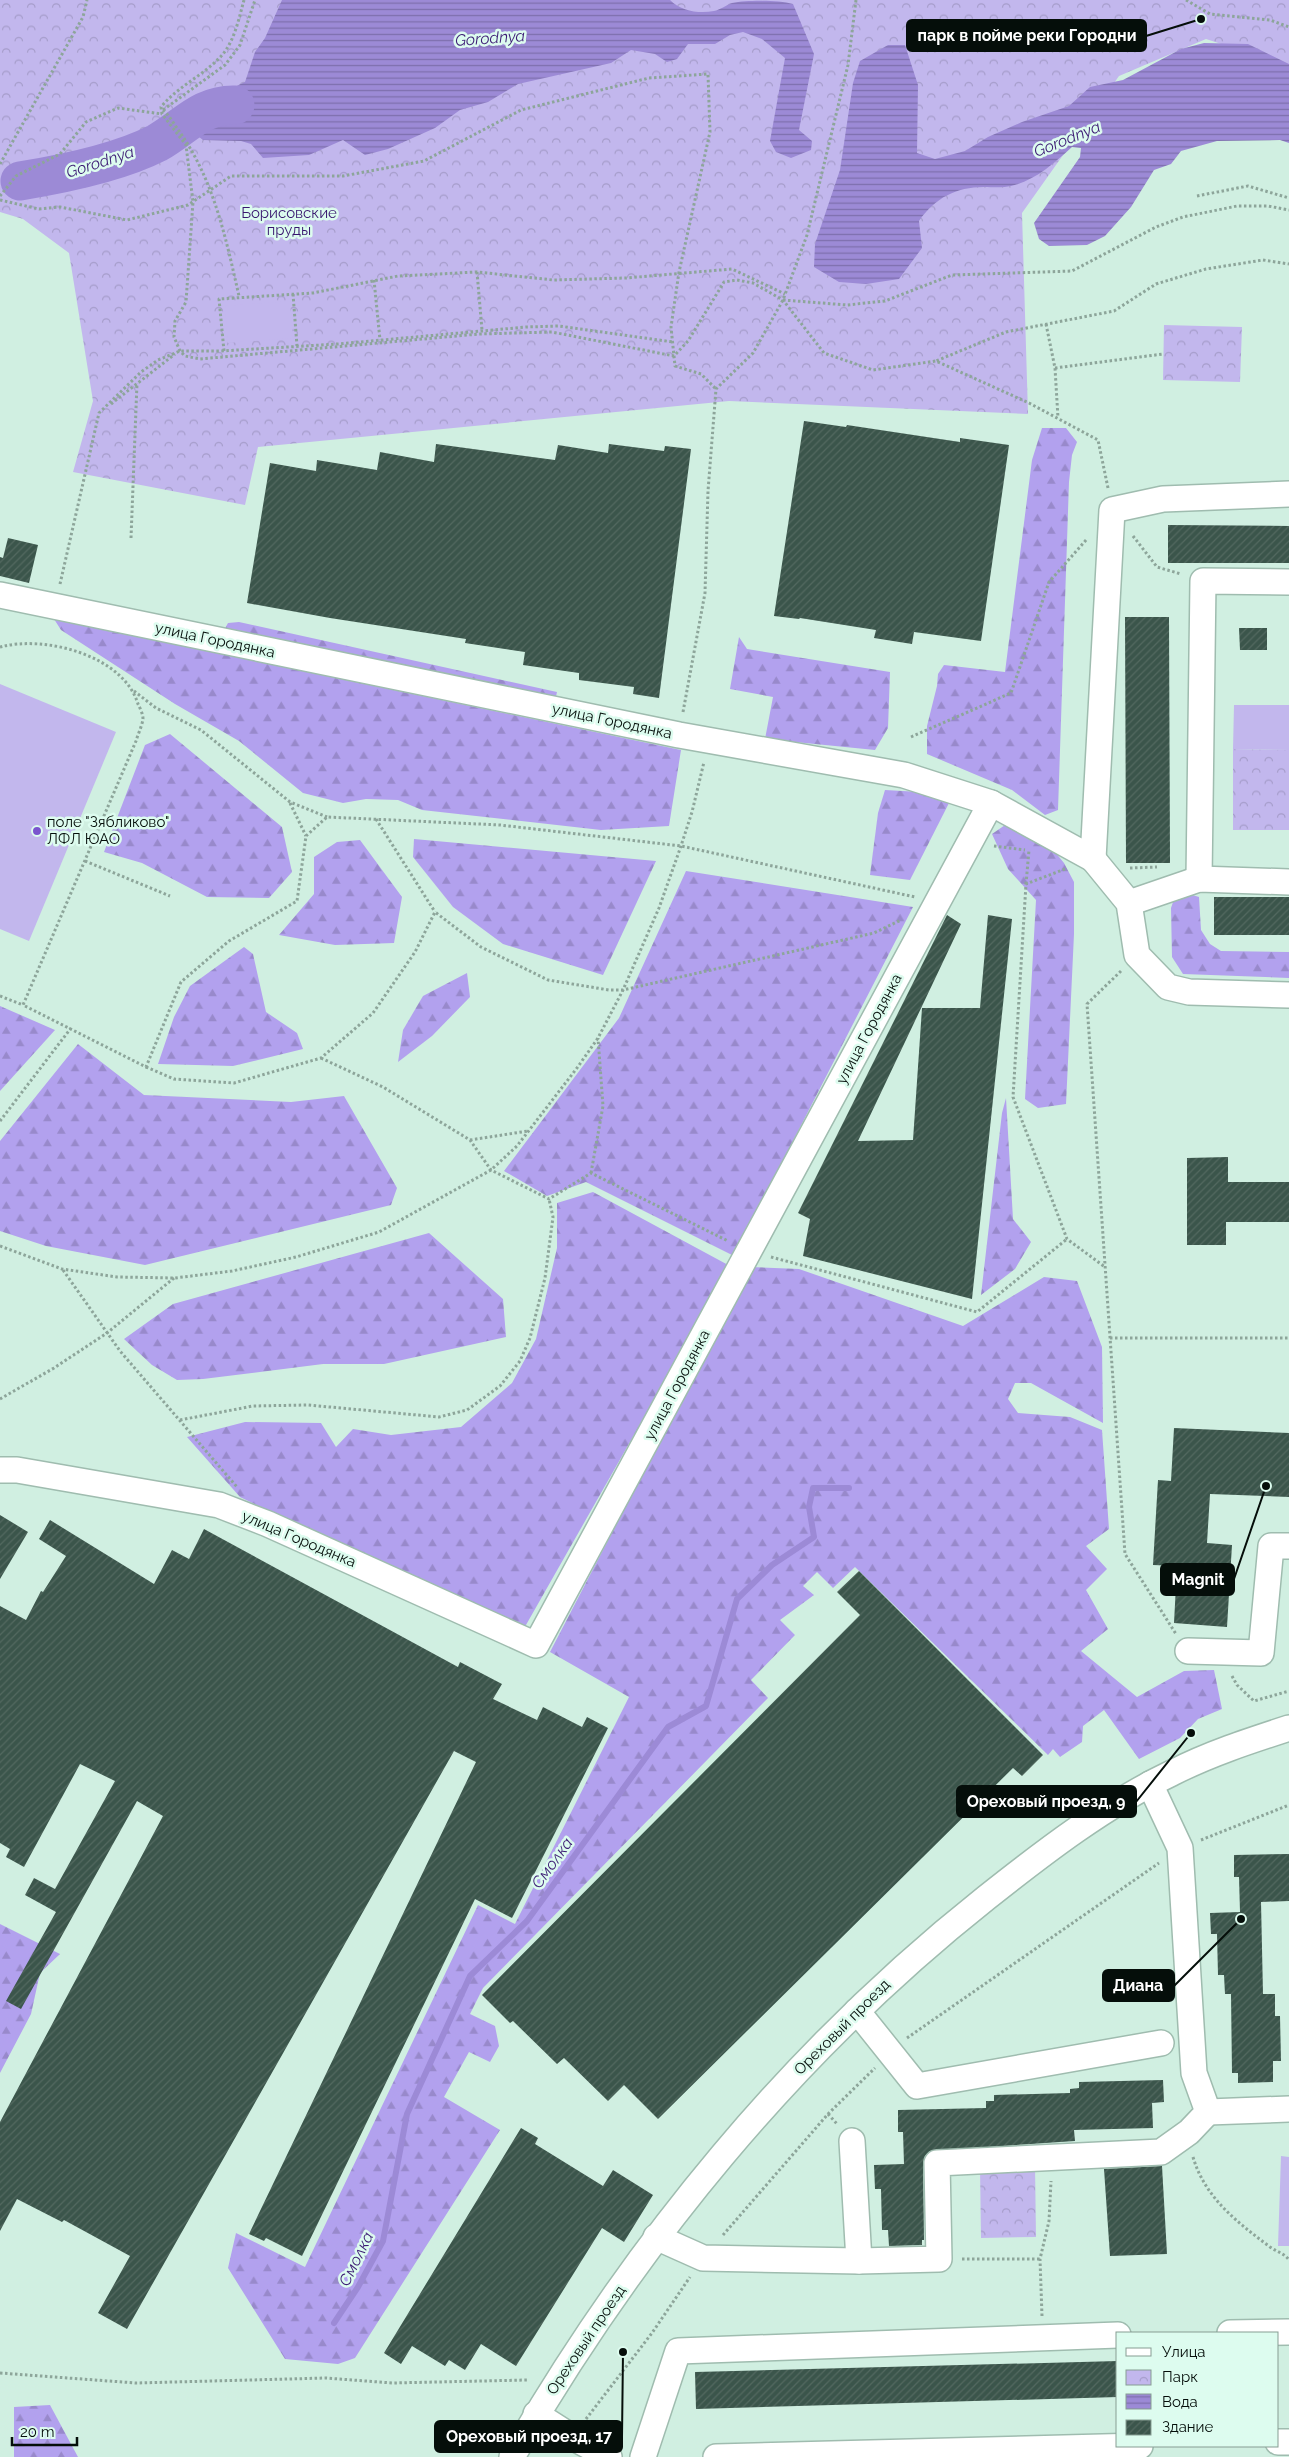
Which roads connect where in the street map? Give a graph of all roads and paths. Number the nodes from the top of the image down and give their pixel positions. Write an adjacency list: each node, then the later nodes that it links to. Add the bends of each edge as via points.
1 (87, 0): 9 (path, via 83,17)
2 (244, 0): 7 (path, via 232,39 224,53 167,100 161,107)
3 (255, 0): 7 (path, via 240,46 225,65)
4 (856, 0): 22 (path, via 848,65 821,180 807,235)
5 (1186, 0): 6 (path, via 1210,14 1270,20)
6 (1289, 27)
7 (163, 112): 8 (path); 11 (path, via 118,108 86,122 60,154 16,176)
8 (187, 145): 10 (path); 15 (path)
9 (0, 164)
10 (211, 191): 15 (path); 19 (path, via 231,176 342,176 424,161 521,110 649,78 708,74 710,132); 23 (path)
11 (0, 196)
12 (1197, 196): 13 (path, via 1248,186)
13 (1289, 198)
14 (0, 200): 15 (path, via 39,209 60,206 127,220)
15 (193, 202): 30 (path, via 186,302 175,322 174,337)
16 (1289, 210): 24 (path, via 1237,206 1183,217 1156,227 1072,271 952,275 885,301 847,305)
17 (1289, 264): 25 (path, via 1263,260 1206,269 1156,284 1114,311)
18 (477, 272): 19 (path, via 553,280); 20 (path); 26 (path)
19 (679, 272): 22 (path, via 732,269); 28 (path, via 671,327)
20 (374, 280): 21 (path); 27 (path)
21 (293, 294): 23 (path); 29 (path)
22 (785, 294): 24 (path)
23 (239, 296): 31 (path, via 219,299)
24 (783, 300): 33 (path, via 752,283 724,282 688,341); 34 (path, via 824,353 873,370); 37 (path, via 753,353)
25 (1046, 324): 34 (path, via 1006,332); 35 (path)
26 (482, 330): 27 (path); 28 (path, via 559,326)
27 (380, 340): 29 (path)
28 (673, 342): 33 (path)
29 (297, 346): 31 (path)
30 (180, 351): 31 (path); 33 (path, via 185,356 200,359 479,334 552,332); 36 (path); 38 (path, via 158,360 141,372)
31 (224, 351)
32 (1163, 354): 35 (path)
33 (674, 356): 37 (path, via 675,366 701,374)
34 (936, 361): 39 (path)
35 (1056, 368): 39 (path)
36 (137, 384): 38 (path); 42 (path)
37 (716, 388): 49 (path, via 705,593)
38 (99, 413): 46 (path)
39 (1058, 418): 41 (path, via 1098,440)
40 (1289, 494): 41 (street, via 1163,500)
41 (1112, 510): 43 (path, via 1157,567); 50 (path, via 1049,582 1011,693); 60 (street)
42 (130, 538)
43 (1203, 581): 44 (street); 62 (street)
44 (1289, 582)
45 (0, 596): 46 (street, улица Городянка)
46 (55, 607): 49 (street, улица Городянка)
47 (0, 647): 48 (path, via 16,642 44,643 82,654 113,668)
48 (134, 690): 52 (path, via 156,708 201,730); 59 (path, via 143,718)
49 (679, 735): 51 (street, улица Городянка)
50 (910, 737)
51 (709, 741): 53 (street, улица Городянка, via 904,776); 57 (path)
52 (290, 802): 54 (path); 56 (path)
53 (991, 803): 60 (street); 66 (street, улица Городянка)
54 (327, 817): 55 (path); 56 (path)
55 (376, 820): 57 (path, via 500,825); 68 (path)
56 (306, 836): 78 (path, via 297,901 229,941 182,982)
57 (681, 846): 66 (path); 71 (path)
58 (1028, 850): 64 (path)
59 (85, 861): 65 (path); 74 (path)
60 (1096, 864): 61 (path); 64 (path); 67 (street)
61 (1160, 867)
62 (1199, 879): 63 (street); 67 (street)
63 (1289, 882)
64 (1026, 884): 85 (path, via 1013,1097)
65 (170, 896)
66 (938, 902): 87 (street, улица Городянка)
67 (1129, 903): 70 (street)
68 (435, 912): 71 (path, via 481,947 548,980); 77 (path, via 414,952 373,1013)
69 (906, 917): 71 (path, via 874,933)
70 (1137, 955): 72 (street, via 1168,987 1189,992); 88 (path, via 1087,1004)
71 (624, 990): 76 (path)
72 (1289, 995)
73 (0, 996): 74 (path)
74 (23, 1005): 75 (path)
75 (71, 1028): 78 (path); 79 (path)
76 (598, 1038): 80 (path); 83 (path, via 603,1106)
77 (321, 1058): 78 (path, via 234,1083 174,1079); 81 (path, via 383,1087)
78 (146, 1067)
79 (0, 1121)
80 (528, 1132): 81 (path); 82 (path)
81 (470, 1140): 82 (path)
82 (491, 1170): 84 (path); 90 (path, via 379,1232 287,1259 232,1271)
83 (592, 1173): 84 (path); 87 (path)
84 (549, 1199): 95 (path, via 553,1216 549,1252 530,1338 520,1361 500,1386 467,1410 439,1417 308,1405 253,1406)
85 (1067, 1239): 87 (path, via 977,1312); 88 (path)
86 (0, 1246): 89 (path)
87 (749, 1251): 96 (street, улица Городянка, via 536,1645 219,1505 17,1470)
88 (1105, 1267): 92 (path)
89 (62, 1269): 90 (path, via 117,1277); 91 (path)
90 (174, 1278): 91 (path)
91 (107, 1333): 94 (path); 95 (path)
92 (1110, 1338): 93 (path); 99 (path, via 1125,1554)
93 (1289, 1338)
94 (0, 1399)
95 (180, 1420): 97 (path)
96 (0, 1470)
97 (243, 1494)
98 (1289, 1546): 100 (street, via 1270,1546 1260,1652)
99 (1188, 1652): 100 (street)
100 (1215, 1652): 101 (path, via 1222,1668 1254,1701)
101 (1289, 1691)
102 (1289, 1728): 103 (street, Ореховый проезд, via 1172,1772)
103 (1150, 1784): 104 (street, Ореховый проезд, via 1106,1810 1020,1871 903,1967); 107 (street, via 1180,1848 1194,2073)
104 (857, 2011): 105 (street, via 917,2086); 111 (street, Ореховый проезд, via 741,2132)
105 (1161, 2043)
106 (1289, 2109): 107 (street)
107 (1208, 2112): 108 (street)
108 (1189, 2132): 110 (street, via 1161,2152); 114 (path, via 1199,2174 1214,2200)
109 (852, 2141): 115 (street)
110 (1052, 2157): 112 (street, via 937,2164); 113 (path, via 1049,2221)
111 (656, 2237): 115 (street, via 703,2258); 120 (street, Ореховый проезд)
112 (939, 2259): 113 (path); 115 (street)
113 (1040, 2259): 116 (path)
114 (1289, 2260)
115 (858, 2261)
116 (1040, 2291)
117 (1116, 2335): 124 (street, via 678,2351)
118 (0, 2373): 119 (path, via 136,2383 326,2378 392,2382)
119 (528, 2380)
120 (536, 2414): 122 (street, Ореховый проезд); 123 (street)
121 (1116, 2447): 126 (street)
122 (512, 2457)
123 (609, 2457)
124 (643, 2457)
125 (716, 2457): 126 (street)
126 (723, 2457)

